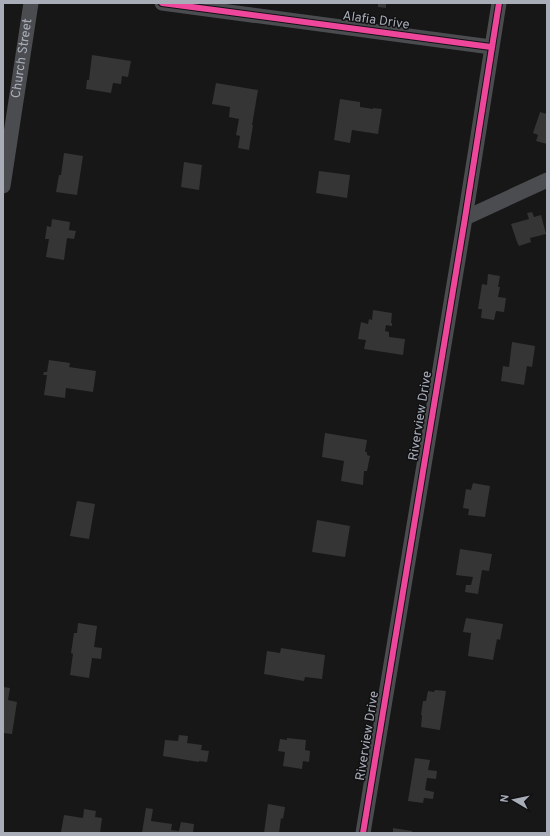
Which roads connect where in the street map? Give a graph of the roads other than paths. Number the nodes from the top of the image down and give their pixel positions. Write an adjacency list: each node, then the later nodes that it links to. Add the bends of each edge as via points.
1 (32, 3): 6 (street, Church Street)
2 (162, 3): 4 (street, Alafia Drive)
3 (499, 3): 4 (street, Riverview Drive)
4 (491, 47): 7 (street, Riverview Drive)
5 (547, 180): 7 (street)
6 (3, 186)
7 (465, 218): 8 (street, Riverview Drive)
8 (364, 833)

